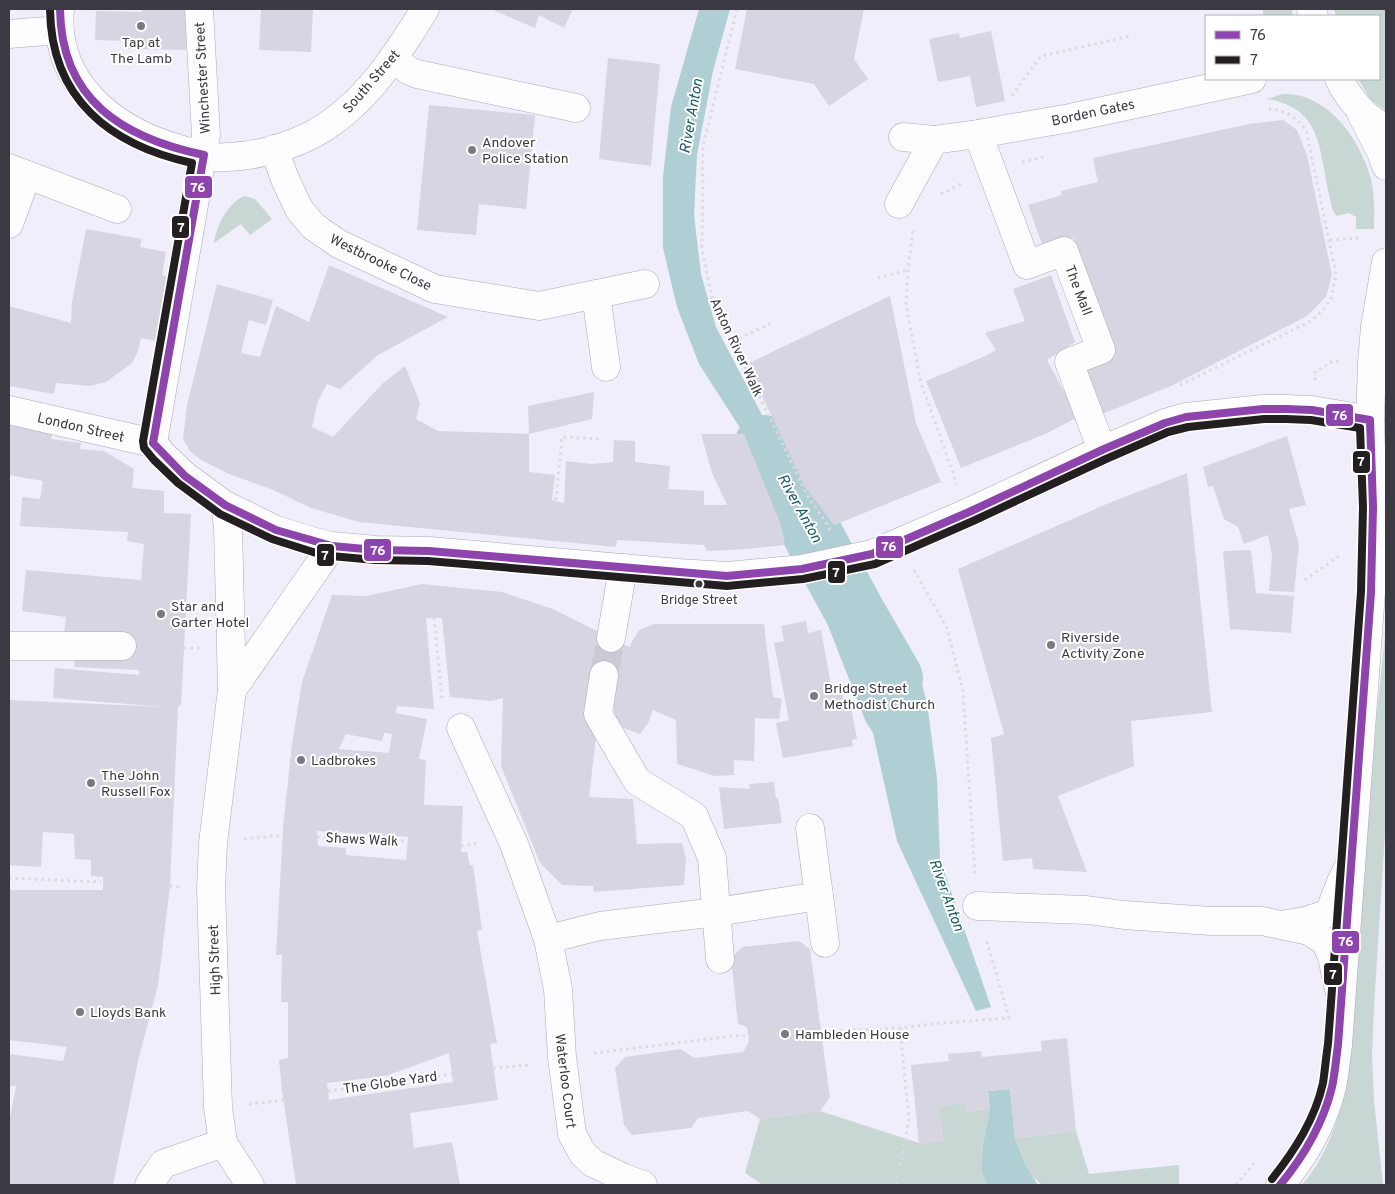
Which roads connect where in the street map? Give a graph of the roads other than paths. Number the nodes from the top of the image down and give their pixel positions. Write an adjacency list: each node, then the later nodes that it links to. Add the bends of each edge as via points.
1 (199, 9): 15 (street, Winchester Street, via 206,135)
2 (425, 9): 5 (street, South Street)
3 (59, 19): 4 (street); 15 (street, South Street, via 68,65 98,107 147,139)
4 (9, 34)
5 (393, 58): 8 (street, via 417,74); 14 (street, South Street, via 363,95 334,121 302,139)
6 (1247, 80): 11 (street, Borden Gates)
7 (1340, 80): 9 (street)
8 (576, 108)
9 (1360, 110): 10 (street); 16 (street)
10 (1386, 129)
11 (978, 134): 13 (street, Borden Gates); 28 (street, The Mall, via 1027,265 1064,251 1101,350 1069,362)
12 (903, 137): 13 (street, Borden Gates)
13 (934, 140): 19 (street)
14 (274, 149): 15 (street, South Street, via 226,158); 23 (street, Westbrooke Close, via 300,209 313,226 339,244 435,290 539,306)
15 (204, 155): 27 (street, Winchester Street)
16 (1386, 166)
17 (18, 172): 18 (street); 20 (street)
18 (117, 209)
19 (906, 214)
20 (9, 224)
21 (1386, 262): 26 (street, via 1375,327)
22 (645, 284): 23 (street, Westbrooke Close)
23 (596, 294): 24 (street)
24 (606, 367)
25 (9, 410): 27 (street, London Street)
26 (1378, 421): 28 (street, via 1304,410 1230,412 1165,423); 39 (street, via 1371,592)
27 (153, 443): 29 (street, via 185,476)
28 (1102, 450): 31 (street, via 872,554 802,569 727,576)
29 (225, 505): 30 (street, via 276,530); 36 (street, High Street)
30 (332, 546): 31 (street); 36 (street, High Street)
31 (623, 568): 32 (street)
32 (611, 638)
33 (9, 646): 34 (street)
34 (122, 646)
35 (604, 675): 42 (street, via 598,714 637,781 694,816 712,858)
36 (232, 690): 48 (street, High Street, via 213,843 211,888)
37 (461, 728): 44 (street, Waterloo Court, via 514,844)
38 (811, 838): 40 (street)
39 (1351, 862): 43 (street, via 1329,913); 47 (street)
40 (819, 896): 42 (street); 45 (street)
41 (977, 906): 43 (street, via 1087,910)
42 (716, 912): 44 (street, via 600,926); 46 (street)
43 (1282, 925): 47 (street, via 1309,930 1326,942)
44 (548, 939): 51 (street, Waterloo Court, via 558,989 562,1059 572,1134 582,1154 593,1163)
45 (826, 943)
46 (720, 959)
47 (1341, 1002): 52 (street, via 1338,1045 1326,1108 1306,1150)
48 (223, 1143): 49 (street, via 163,1164); 50 (street)
49 (149, 1185)
50 (250, 1185)
51 (643, 1185)
52 (1280, 1185)

